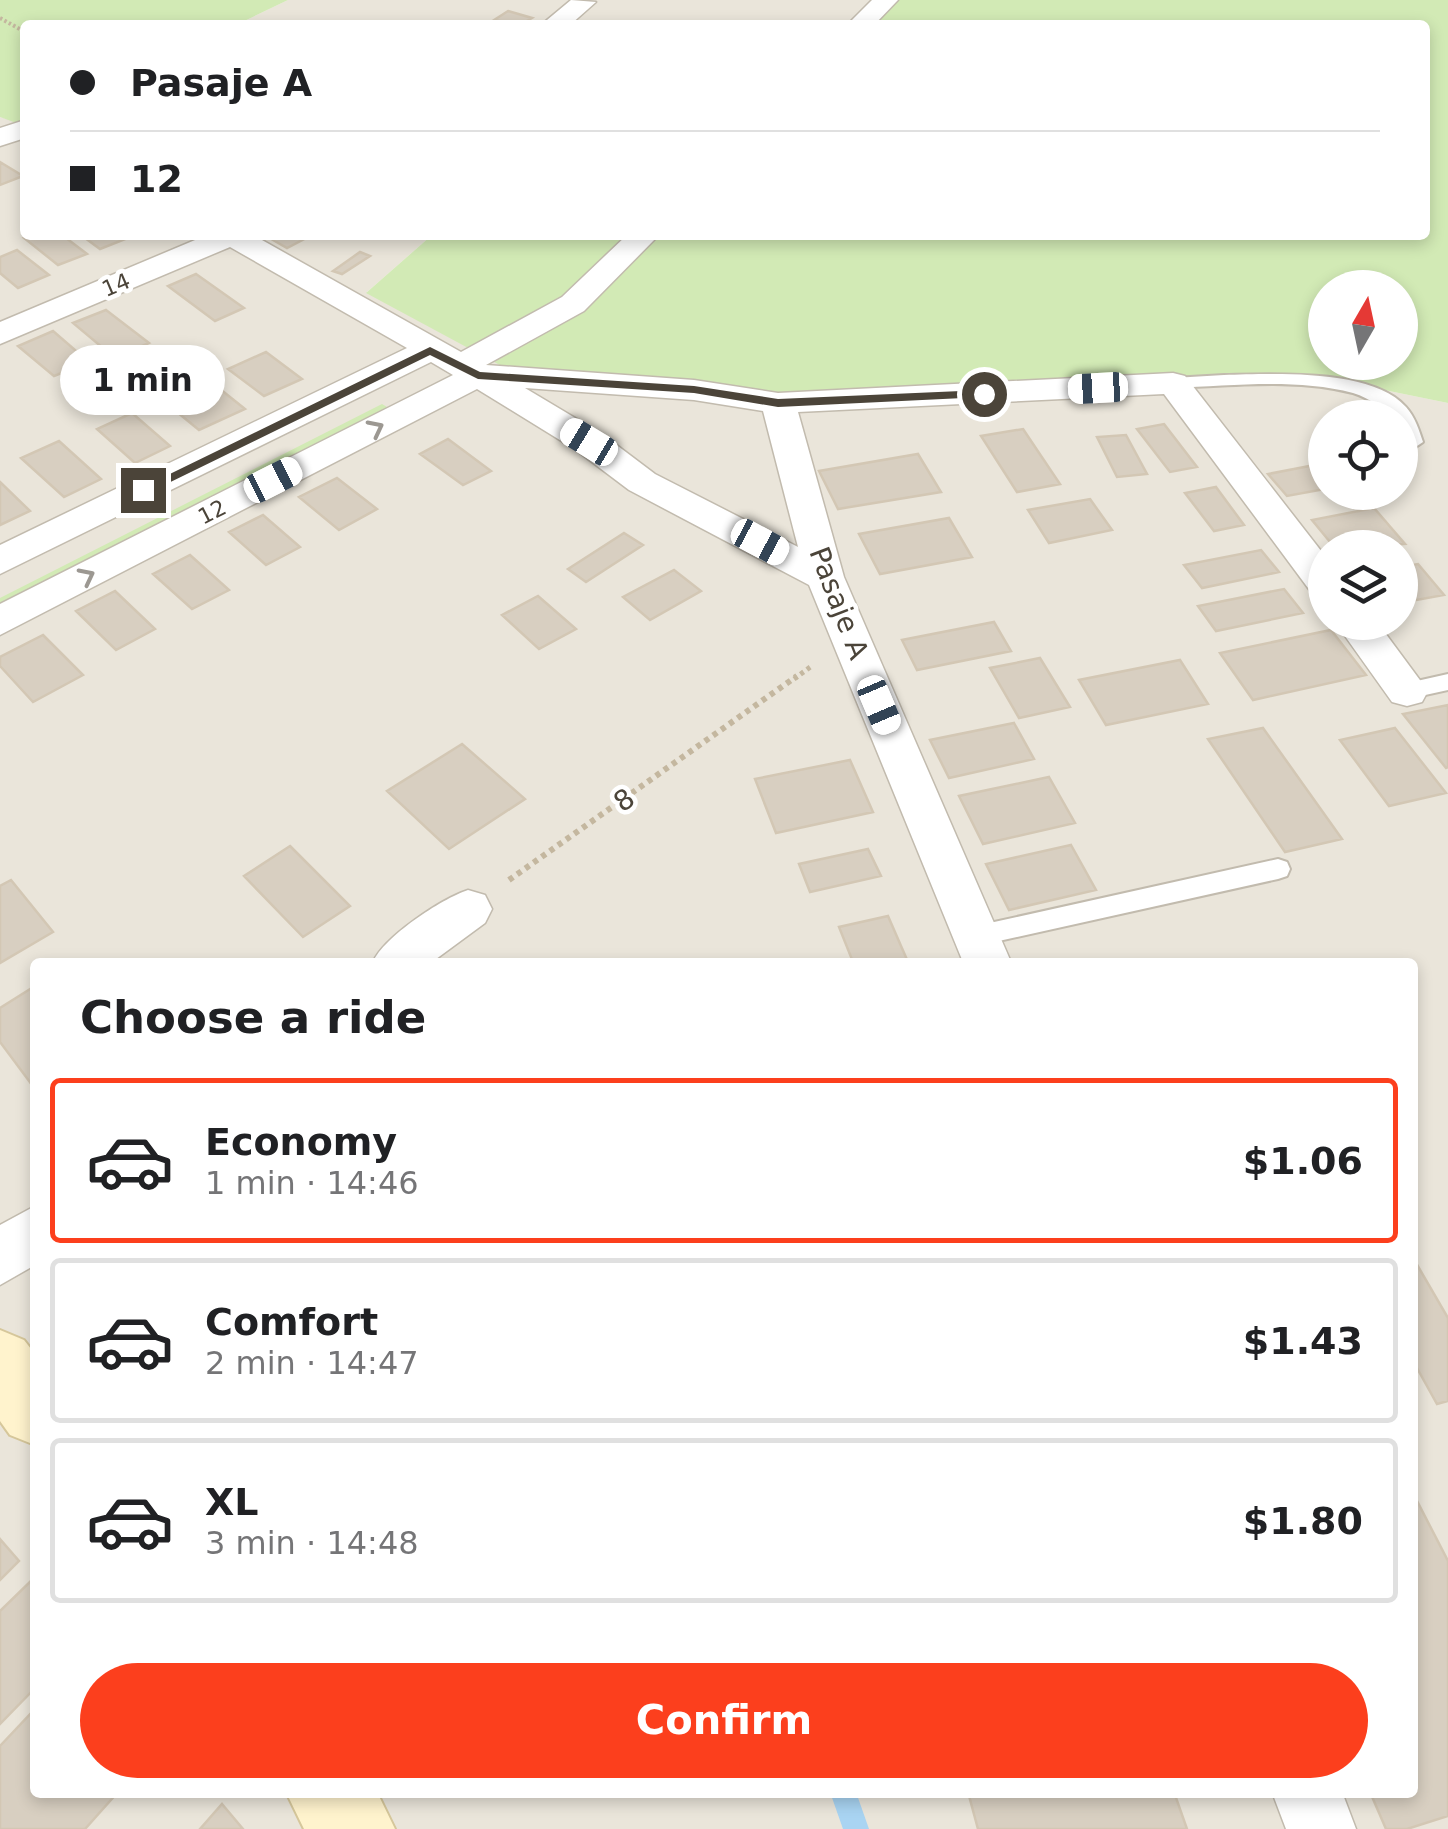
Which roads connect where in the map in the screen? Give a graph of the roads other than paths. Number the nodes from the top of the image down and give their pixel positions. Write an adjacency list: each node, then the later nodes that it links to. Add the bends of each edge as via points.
1 (886, 0): 4 (street)
2 (584, 2): 3 (street)
3 (561, 20)
4 (865, 20)
5 (220, 240): 8 (street, 14)
6 (241, 240): 9 (street)
7 (639, 240): 9 (street, via 573,304)
8 (0, 334)
9 (456, 363): 12 (street); 13 (street, 12); 15 (street, via 589,442 642,482); 16 (street, 12, one-way to 9)
10 (1173, 383): 11 (lane, via 1258,380 1356,388); 12 (street); 14 (street)
11 (1384, 400)
12 (778, 403): 15 (street, Pasaje A)
13 (0, 561)
14 (1308, 562)
15 (825, 576): 22 (street, Pasaje A)
16 (0, 620)
17 (1369, 640): 19 (street)
18 (1448, 682): 19 (lane)
19 (1407, 691)
20 (1278, 870): 22 (lane)
21 (468, 910): 23 (street)
22 (982, 950)
23 (402, 958)
24 (30, 1236): 25 (street)
25 (0, 1258)
26 (0, 1364): 27 (street)
27 (30, 1403)
28 (331, 1798): 30 (street)
29 (1309, 1798): 31 (street)
30 (354, 1829)
31 (1321, 1829)

